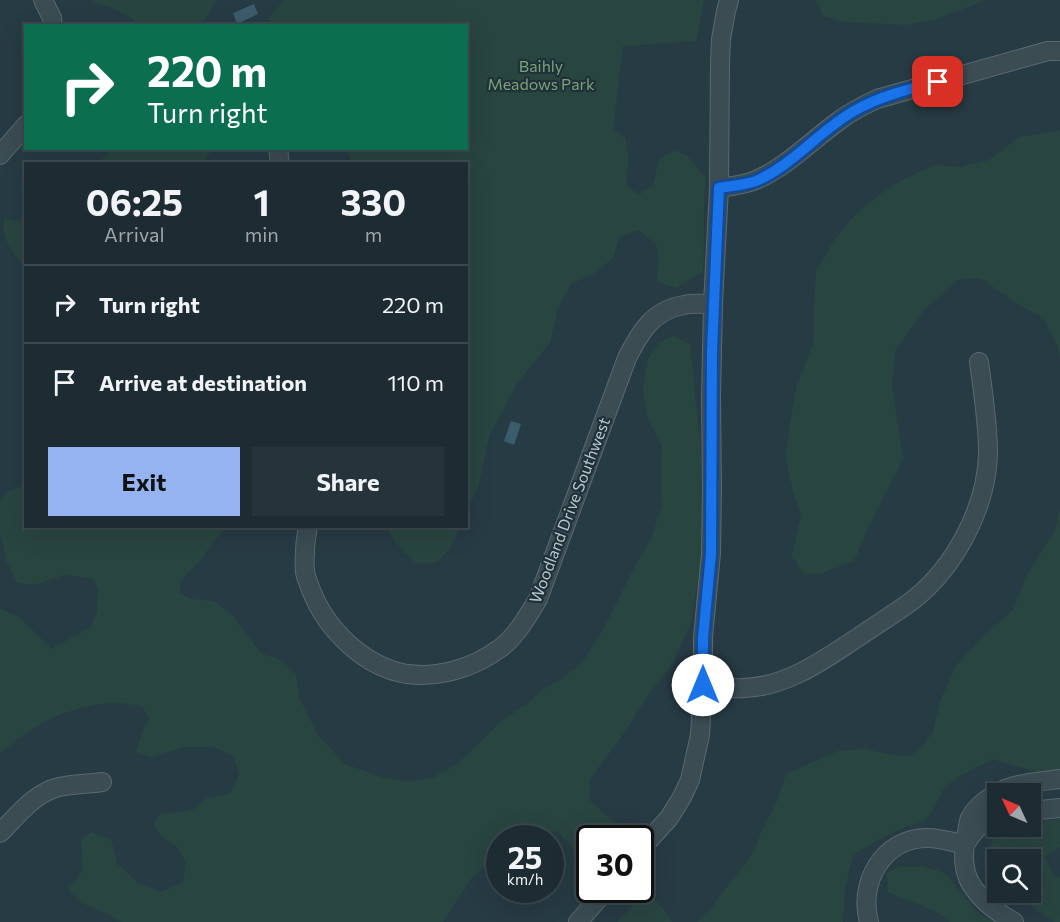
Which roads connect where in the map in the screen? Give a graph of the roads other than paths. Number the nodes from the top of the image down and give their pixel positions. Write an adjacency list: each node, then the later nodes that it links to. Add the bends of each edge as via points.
1 (43, 0): 3 (street)
2 (729, 0): 7 (street, via 720,63)
3 (52, 24)
4 (1060, 51): 7 (street, via 1048,51 877,99 840,120 776,170 756,181)
5 (24, 127): 6 (street)
6 (0, 155)
7 (719, 188): 8 (street)
8 (713, 304): 10 (street, Woodland Drive Southwest, via 670,309 644,327 636,339 538,599 518,631 478,662 430,675 407,674 386,668 346,642 326,620 306,574); 11 (street, via 711,554)
9 (979, 362): 11 (street, via 987,435 986,474 968,531 936,580 913,600 799,673 772,684 745,688)
10 (308, 528)
11 (703, 685): 18 (street, via 700,735 690,780 669,818)
12 (1060, 779): 19 (street, via 994,794 969,819)
13 (102, 782): 17 (street, via 42,794)
14 (1060, 807): 15 (street)
15 (1041, 810)
16 (987, 821): 19 (street)
17 (0, 833)
18 (654, 835)
19 (964, 845): 22 (street, via 926,838 905,843 887,854 869,883); 23 (street, via 970,883 989,904)
20 (595, 903): 21 (street)
21 (578, 922)
22 (869, 922)
23 (1014, 922)

